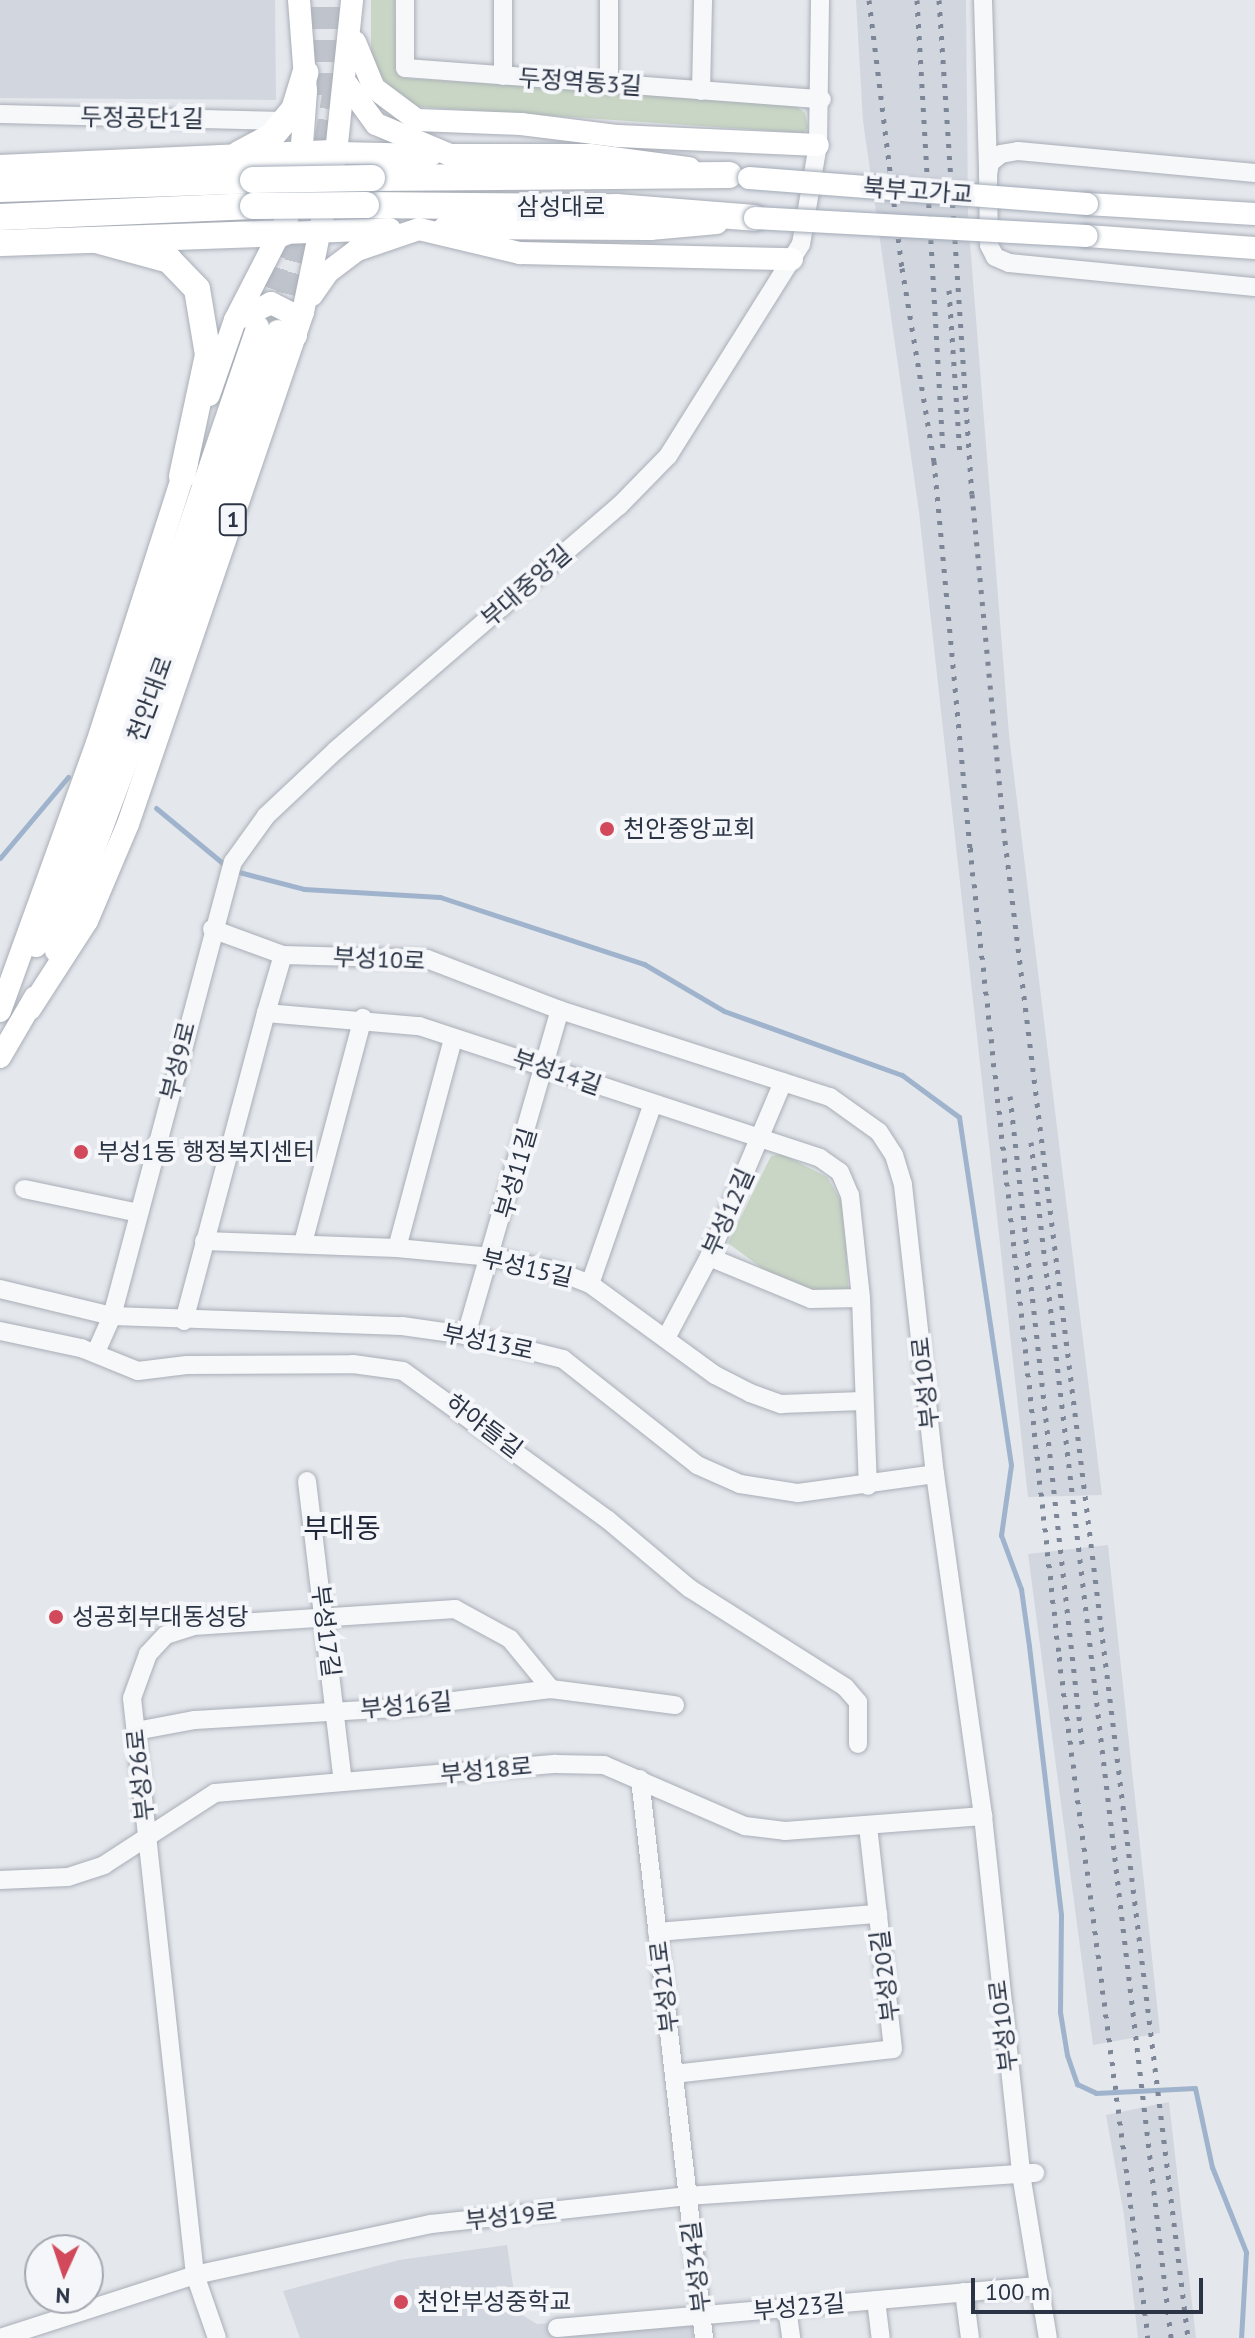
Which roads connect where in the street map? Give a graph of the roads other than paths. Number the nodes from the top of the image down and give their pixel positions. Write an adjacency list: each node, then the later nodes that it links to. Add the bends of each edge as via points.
1 (405, 0): 10 (street, 두정역동3길, via 405,68)
2 (503, 0): 10 (street)
3 (609, 0): 12 (street)
4 (703, 0): 13 (street)
5 (820, 0): 14 (street)
6 (983, 0): 17 (street)
7 (300, 1): 9 (main road)
8 (352, 10): 11 (main road); 18 (main road, via 357,52 374,88 417,120)
9 (305, 73): 16 (highway, via 301,95); 21 (main road)
10 (503, 76): 12 (street, 두정역동3길)
11 (346, 83): 20 (main road); 22 (main road, via 376,124)
12 (609, 85): 13 (street, 두정역동3길)
13 (701, 91): 14 (street, 두정역동3길)
14 (822, 99): 18 (street)
15 (0, 114): 16 (street, 두정공단1길)
16 (284, 121): 23 (highway, via 258,147)
17 (986, 126): 19 (street, via 999,146); 26 (street)
18 (818, 145): 38 (street)
19 (1018, 151): 25 (street); 26 (street, via 1001,154)
20 (336, 153): 21 (highway); 22 (main road, 북부고가교); 33 (main road)
21 (302, 155): 23 (highway); 34 (main road)
22 (450, 155): 27 (main road, 북부고가교, via 590,155)
23 (228, 158): 24 (highway)
24 (0, 168)
25 (1255, 173)
26 (988, 174): 39 (street, via 989,245 995,257 1009,263)
27 (739, 176): 28 (highway, 삼성대로, bridge, via 253,180); 29 (main road, 북부고가교, bridge)
28 (0, 189)
29 (1255, 214)
30 (0, 217): 31 (highway, 삼성대로, bridge, via 366,205 616,207)
31 (755, 218): 32 (main road, 북부고가교, via 672,228); 37 (main road, 북부고가교, bridge)
32 (419, 229): 33 (main road); 38 (main road, via 520,253); 40 (main road, via 375,241 338,262)
33 (322, 231): 34 (main road); 40 (main road, 1)
34 (283, 233): 35 (highway); 41 (main road)
35 (96, 240): 36 (highway); 43 (highway, via 169,260 197,289 205,310 208,355)
36 (0, 243)
37 (1255, 248)
38 (796, 252): 44 (street, 부대중앙길, via 668,456 619,506 266,816 233,862)
39 (1255, 287)
40 (303, 312): 42 (main road, 1)
41 (235, 320): 42 (main road, via 271,303 291,313); 43 (main road)
42 (277, 331): 48 (main road, 천안대로, via 58,900); 52 (main road, 1, via 128,824 87,921)
43 (182, 476): 48 (main road, via 97,743)
44 (220, 899): 45 (street, 부성9로)
45 (212, 929): 46 (street, 부성10로); 58 (street, 부성9로)
46 (283, 955): 47 (street, 부성10로, via 427,959); 49 (street)
47 (560, 1010): 53 (street, 부성11길); 54 (street, 부성10로)
48 (0, 1011)
49 (266, 1013): 50 (street, 부성14길); 59 (street)
50 (363, 1018): 51 (street, 부성14길, via 419,1026); 60 (street)
51 (453, 1039): 53 (street, 부성14길); 61 (street)
52 (0, 1057)
53 (546, 1066): 55 (street, 부성14길); 62 (street, 부성11길)
54 (783, 1082): 56 (street, 부성12길); 74 (street, 부성10로, via 856,1112 894,1155 903,1185)
55 (652, 1106): 56 (street, 부성14길); 64 (street)
56 (759, 1142): 63 (street, 부성12길); 66 (street, 부성14길, via 820,1158 840,1172 850,1195)
57 (24, 1189): 58 (street)
58 (139, 1213): 67 (street, 부성9로)
59 (204, 1241): 60 (street, 부성15길); 68 (street)
60 (303, 1243): 61 (street, 부성15길)
61 (397, 1248): 62 (street, 부성15길)
62 (492, 1257): 64 (street, 부성15길); 70 (street, 부성11길)
63 (709, 1257): 66 (street, via 811,1299); 71 (street, 부성12길)
64 (590, 1284): 71 (street, 부성15길)
65 (0, 1289): 67 (street, 부성13로)
66 (861, 1298): 73 (street, 부성14길)
67 (112, 1316): 68 (street, 부성13로); 72 (street, 부성9로)
68 (184, 1321): 70 (street, 부성13로, via 402,1326)
69 (0, 1331): 72 (street, 하야들길)
70 (466, 1335): 76 (street, 부성13로, via 563,1359 697,1465 740,1484 798,1493)
71 (666, 1338): 73 (street, 부성15길, via 715,1375 781,1404)
72 (96, 1352): 82 (street, 하야들길, via 138,1371 187,1365 353,1364 384,1366 413,1376 596,1510 689,1588 845,1687 858,1702)
73 (862, 1401): 76 (street, 부성14길)
74 (935, 1474): 76 (street, 부성13로); 85 (street, 부성10로)
75 (307, 1481): 77 (street, 부성17길)
76 (868, 1486)
77 (324, 1618): 78 (street, 부성26로, via 455,1609 510,1639); 80 (street, 부성17길); 81 (street, 부성26로, via 193,1626 166,1635 141,1669 132,1698)
78 (551, 1689): 79 (street, 부성16길); 80 (street, 부성16길)
79 (675, 1705)
80 (336, 1712): 81 (street, 부성16길, via 195,1720); 84 (street, 부성17길)
81 (136, 1731): 87 (street, 부성26로)
82 (858, 1744)
83 (640, 1779): 84 (street, 부성18로, via 604,1765 556,1764); 86 (street, 부성18로, via 745,1826 785,1831); 90 (street, 부성21로)
84 (343, 1781): 87 (street, 부성18로, via 215,1793)
85 (983, 1816): 86 (street, 부성18로); 92 (street, 부성10로)
86 (868, 1827): 89 (street, 부성20길)
87 (146, 1835): 88 (street, 부성18로, via 104,1865 68,1877); 94 (street, 부성26로)
88 (0, 1880)
89 (878, 1914): 90 (street); 91 (street, 부성20길, via 893,2049)
90 (657, 1932): 91 (street, 부성21로)
91 (674, 2074): 93 (street, 부성21로)
92 (1028, 2174): 93 (street, 부성19로); 95 (street, 부성10로)
93 (688, 2196): 94 (street, 부성19로, via 431,2224); 99 (street, 부성34길)
94 (195, 2275): 101 (street, 부성19로); 102 (street, 부성26로)
95 (1040, 2286): 96 (street, 부성23길); 107 (street, 부성10로)
96 (964, 2292): 97 (street, 부성23길); 106 (street)
97 (876, 2300): 98 (street, 부성23길); 105 (street)
98 (787, 2308): 99 (street, 부성23길); 104 (street)
99 (701, 2316): 100 (street, 부성23길); 103 (street, 부성34길)
100 (557, 2328)
101 (0, 2338)
102 (217, 2338)
103 (704, 2338)
104 (791, 2338)
105 (881, 2338)
106 (970, 2338)
107 (1048, 2338)

